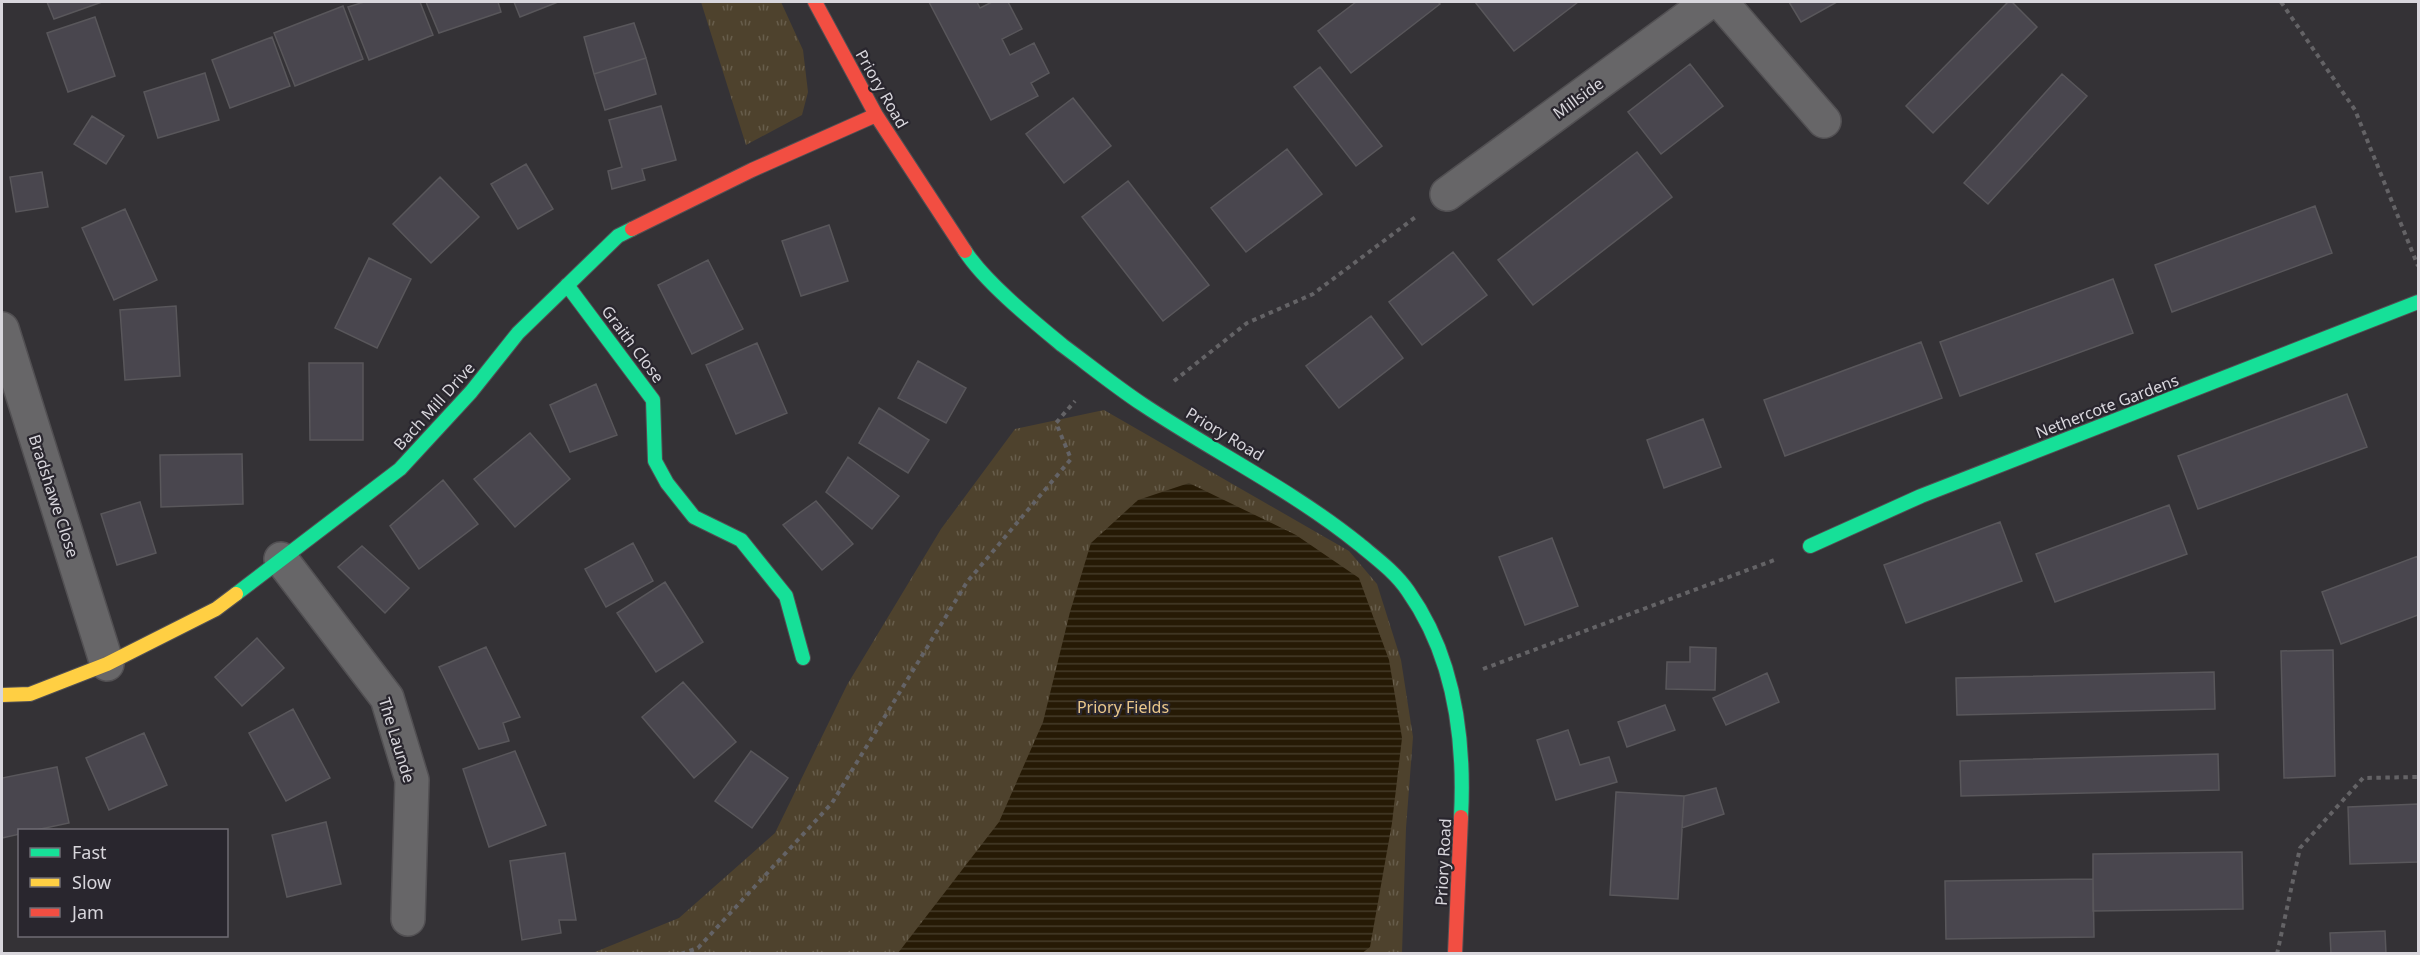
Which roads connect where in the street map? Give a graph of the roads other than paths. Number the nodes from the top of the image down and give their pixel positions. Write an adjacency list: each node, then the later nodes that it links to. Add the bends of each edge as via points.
1 (815, 2): 4 (street, Priory Road)
2 (1709, 2): 6 (street, Millside)
3 (1721, 2): 5 (street)
4 (876, 114): 7 (street, Bach Mill Drive, via 618,236); 16 (street, Priory Road, via 974,265 1045,331 1143,405 1259,474 1338,527 1392,571 1409,592 1434,638 1458,724 1463,779)
5 (1824, 121)
6 (1447, 194)
7 (567, 285): 11 (street, Bach Mill Drive, via 518,333 471,392 400,469); 12 (street, Graith Close, via 653,400 656,461 667,483 694,517 741,540 786,596)
8 (2418, 302): 10 (street, Nethercote Gardens, via 1921,496)
9 (2, 329): 13 (street, Bradshawe Close)
10 (1810, 546)
11 (281, 559): 13 (street, Bach Mill Drive, via 216,609); 15 (street, The Launde, via 387,698 412,780)
12 (803, 658)
13 (107, 664): 14 (street, Bach Mill Drive, via 30,694)
14 (2, 695)
15 (408, 919)
16 (1455, 954)

